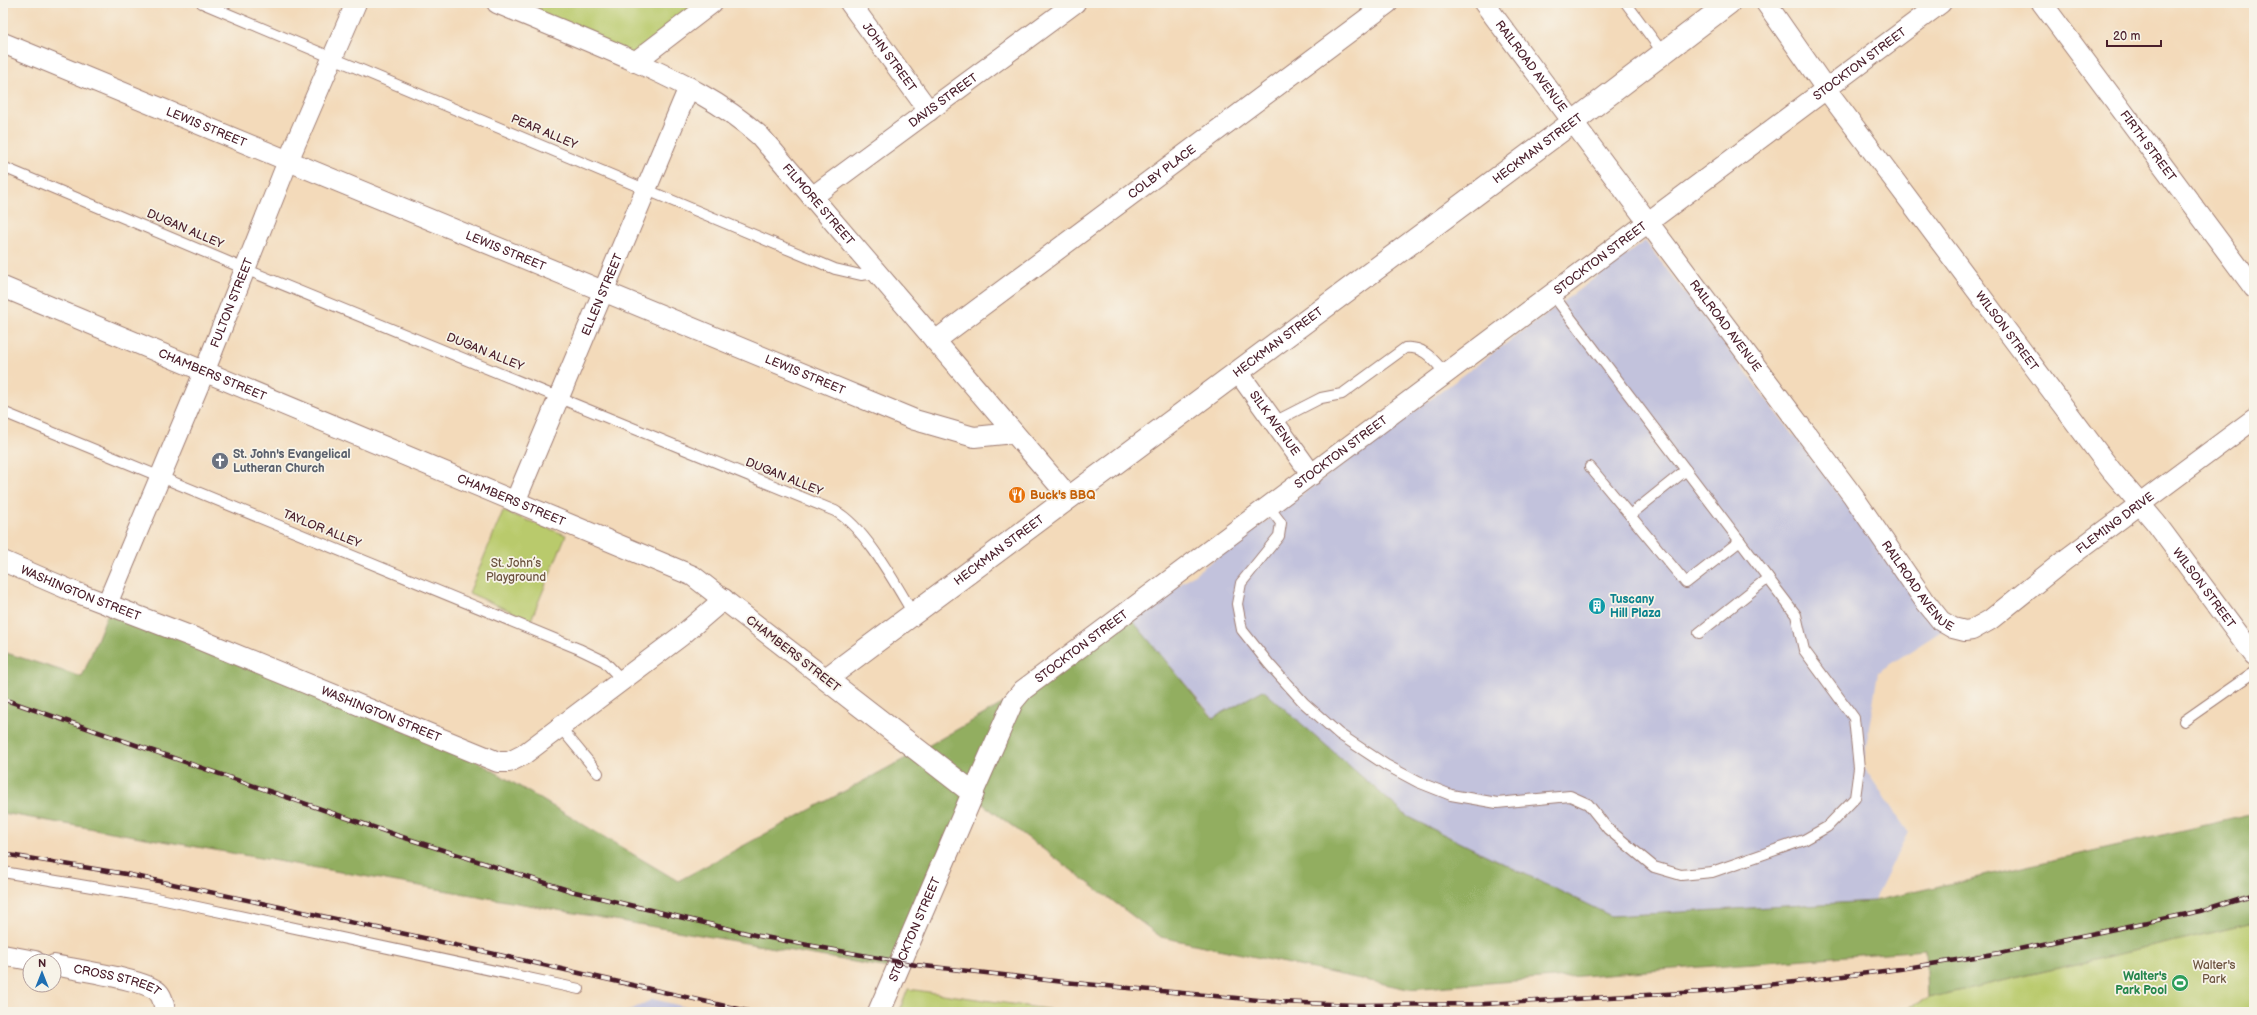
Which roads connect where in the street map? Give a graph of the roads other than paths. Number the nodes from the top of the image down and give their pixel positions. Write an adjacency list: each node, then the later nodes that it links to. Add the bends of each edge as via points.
1 (202, 3): 16 (lane, PEAR ALLEY)
2 (356, 3): 16 (street, FULTON STREET)
3 (497, 3): 17 (street, FILMORE STREET)
4 (712, 3): 17 (street)
5 (850, 3): 20 (street, JOHN STREET)
6 (1075, 3): 20 (street, DAVIS STREET)
7 (1388, 3): 33 (street, COLBY PLACE)
8 (1484, 3): 21 (street, RAILROAD AVENUE)
9 (1626, 3): 15 (lane)
10 (1729, 3): 15 (street, HECKMAN STREET)
11 (1766, 3): 19 (street, WILSON STREET)
12 (1941, 3): 19 (street, STOCKTON STREET)
13 (2042, 3): 30 (street, FIRTH STREET)
14 (3, 44): 22 (street, LEWIS STREET)
15 (1663, 53): 21 (street, HECKMAN STREET)
16 (333, 57): 22 (street, FULTON STREET); 24 (lane, PEAR ALLEY)
17 (635, 62): 18 (street, FILMORE STREET)
18 (690, 87): 24 (street, ELLEN STREET); 25 (street, FILMORE STREET, via 760,136)
19 (1826, 89): 26 (street, STOCKTON STREET); 48 (street, WILSON STREET, via 2111,470)
20 (929, 111): 25 (street, DAVIS STREET)
21 (1573, 122): 26 (street, RAILROAD AVENUE); 35 (street, HECKMAN STREET)
22 (288, 161): 27 (street, FULTON STREET); 31 (street, LEWIS STREET)
23 (3, 166): 27 (lane, DUGAN ALLEY)
24 (646, 190): 28 (lane, PEAR ALLEY, via 835,269 861,275); 31 (street, ELLEN STREET)
25 (812, 197): 28 (street, FILMORE STREET)
26 (1648, 224): 32 (street, STOCKTON STREET); 57 (street, RAILROAD AVENUE, via 1853,496 1941,621 1965,631)
27 (246, 269): 34 (street, FULTON STREET); 37 (lane, DUGAN ALLEY)
28 (879, 273): 33 (street, FILMORE STREET)
29 (3, 287): 34 (street, CHAMBERS STREET)
30 (2254, 288)
31 (604, 291): 37 (street, ELLEN STREET); 41 (street, LEWIS STREET, via 946,431 974,437)
32 (1553, 295): 36 (street, STOCKTON STREET); 43 (lane)
33 (935, 341): 41 (street, FILMORE STREET)
34 (205, 370): 45 (street, FULTON STREET); 47 (street, CHAMBERS STREET)
35 (1238, 372): 40 (street, SILK AVENUE); 46 (street, HECKMAN STREET)
36 (1446, 374): 40 (lane, via 1426,352 1415,347 1405,348 1342,394 1321,398); 44 (street, STOCKTON STREET)
37 (558, 396): 47 (street, ELLEN STREET); 56 (lane, DUGAN ALLEY, via 841,515 853,525 883,565)
38 (3, 412): 45 (lane, TAYLOR ALLEY)
39 (2254, 420): 48 (street, FLEMING DRIVE)
40 (1274, 422): 44 (street, SILK AVENUE)
41 (1014, 433): 46 (street, FILMORE STREET)
42 (1590, 467): 50 (lane)
43 (1686, 470): 50 (lane); 51 (lane)
44 (1312, 475): 49 (street, STOCKTON STREET)
45 (160, 476): 55 (street, FULTON STREET); 62 (lane, TAYLOR ALLEY, via 604,661)
46 (1069, 498): 56 (street, HECKMAN STREET)
47 (515, 502): 54 (street, CHAMBERS STREET, via 693,576)
48 (2140, 504): 57 (street, FLEMING DRIVE, via 1990,620); 59 (street, WILSON STREET)
49 (1269, 507): 53 (lane, via 1281,523 1279,536 1241,583 1238,604 1242,630 1268,664 1304,703 1339,734 1386,765 1451,796 1496,803 1570,796 1588,804 1608,829 1654,867 1681,875 1712,872 1804,840 1827,828 1855,798 1859,768 1854,718 1804,650 1796,615); 66 (street, STOCKTON STREET, via 1023,690 1013,702)
50 (1630, 515): 51 (lane, via 1686,583)
51 (1740, 541): 53 (lane)
52 (3, 561): 55 (street, WASHINGTON STREET)
53 (1768, 578): 58 (lane)
54 (724, 599): 61 (street, CHAMBERS STREET); 62 (street, WASHINGTON STREET)
55 (107, 604): 64 (street, WASHINGTON STREET, via 498,762 509,762 523,755)
56 (914, 615): 61 (street, HECKMAN STREET)
57 (1976, 628)
58 (1699, 633)
59 (2254, 655)
60 (2254, 672): 63 (lane)
61 (826, 679): 66 (street, CHAMBERS STREET)
62 (624, 681): 64 (street, WASHINGTON STREET)
63 (2184, 721)
64 (560, 728): 65 (lane)
65 (598, 773)
66 (973, 793): 73 (street, STOCKTON STREET)
67 (3, 872): 71 (lane, via 151,897)
68 (3, 955): 69 (street)
69 (22, 959)
70 (62, 967): 72 (street, CROSS STREET, via 126,979 154,988 162,997)
71 (579, 990)
72 (165, 1012)
73 (879, 1012)

